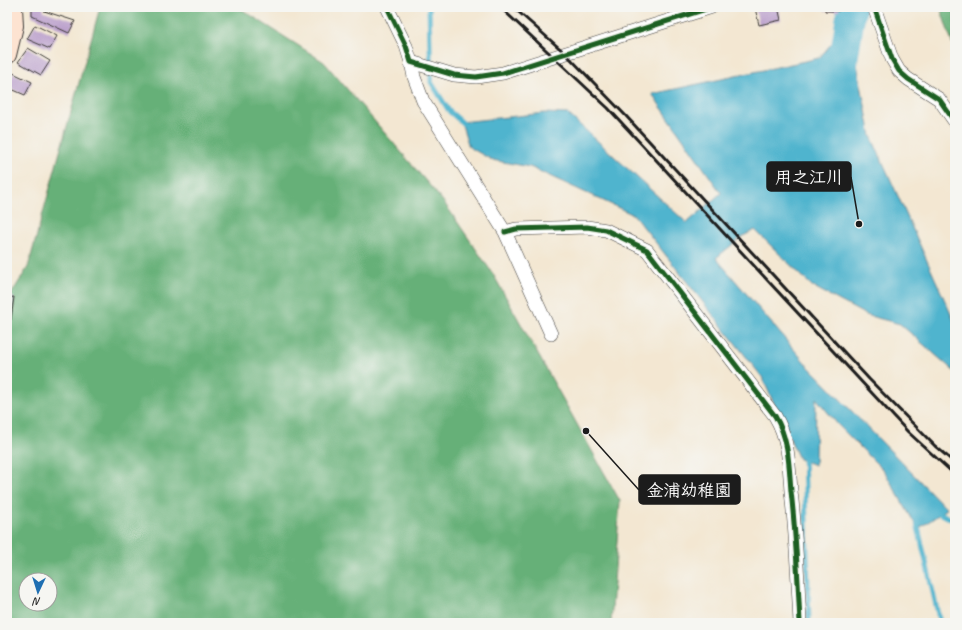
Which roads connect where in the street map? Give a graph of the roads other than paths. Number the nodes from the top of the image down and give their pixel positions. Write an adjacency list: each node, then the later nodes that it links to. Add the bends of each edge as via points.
1 (13, 7): 5 (main road, via 14,26)
2 (386, 7): 6 (street)
3 (712, 7): 6 (street, via 502,73 476,77 441,72)
4 (874, 7): 7 (street, via 892,59 899,70 908,79 939,99)
5 (7, 55)
6 (415, 63): 8 (street, via 414,77 423,101)
7 (955, 122)
8 (505, 232): 9 (street); 10 (street, via 516,229 587,227 606,230 647,250 776,416 786,442 795,530)
9 (552, 334)
10 (800, 623)

